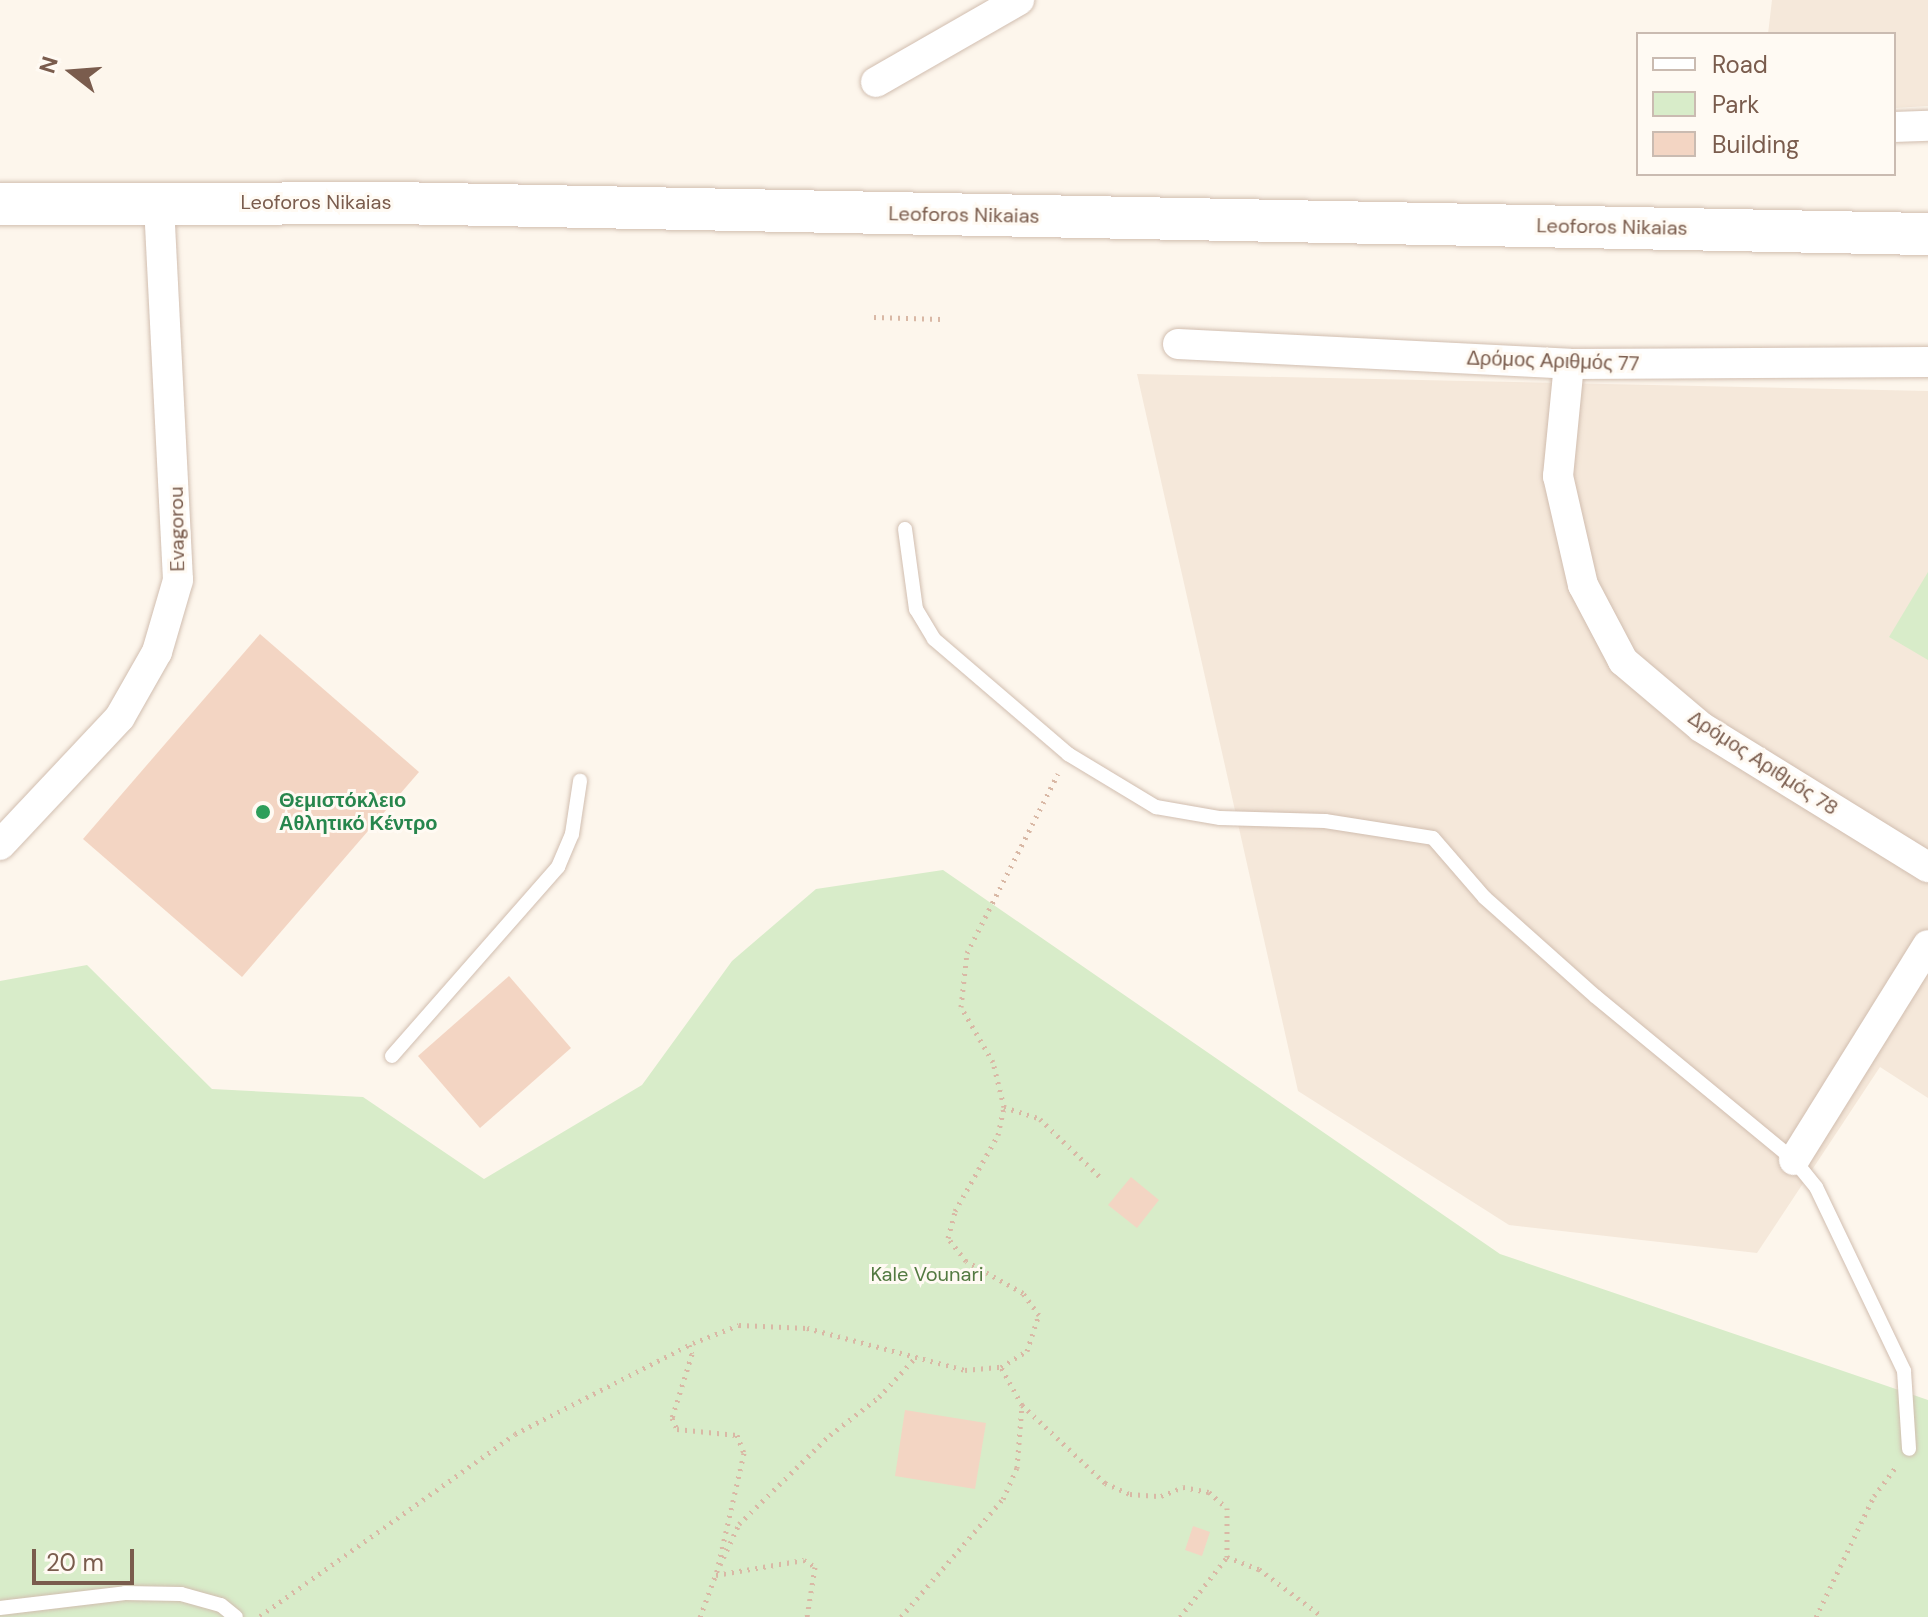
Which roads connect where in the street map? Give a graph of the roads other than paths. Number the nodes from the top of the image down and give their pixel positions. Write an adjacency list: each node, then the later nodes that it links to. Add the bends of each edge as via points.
1 (1019, 0): 2 (street)
2 (876, 82)
3 (1928, 126): 4 (street)
4 (1896, 127)
5 (159, 202): 6 (main road, Leoforos Nikaias); 7 (main road, Leoforos Nikaias); 13 (street, Evagorou, via 178,580 157,652 120,717)
6 (0, 204)
7 (1928, 234)
8 (1178, 344): 10 (street, Δρόμος Αριθμός 77)
9 (1928, 362): 10 (street, Δρόμος Αριθμός 77)
10 (1569, 364): 14 (street, Δρόμος Αριθμός 78, via 1558,476 1583,585 1623,661 1701,727)
11 (905, 529): 17 (lane, via 916,609 934,639 1068,754 1156,807 1220,818 1325,821 1433,838 1485,898 1573,977)
12 (580, 781): 16 (lane, via 572,834 558,867)
13 (0, 845)
14 (1928, 867)
15 (1928, 945): 17 (street)
16 (392, 1056)
17 (1794, 1160): 18 (lane, via 1816,1187 1904,1371)
18 (1909, 1449)
19 (0, 1608): 20 (lane, via 125,1593 181,1594 221,1605)
20 (236, 1617)

